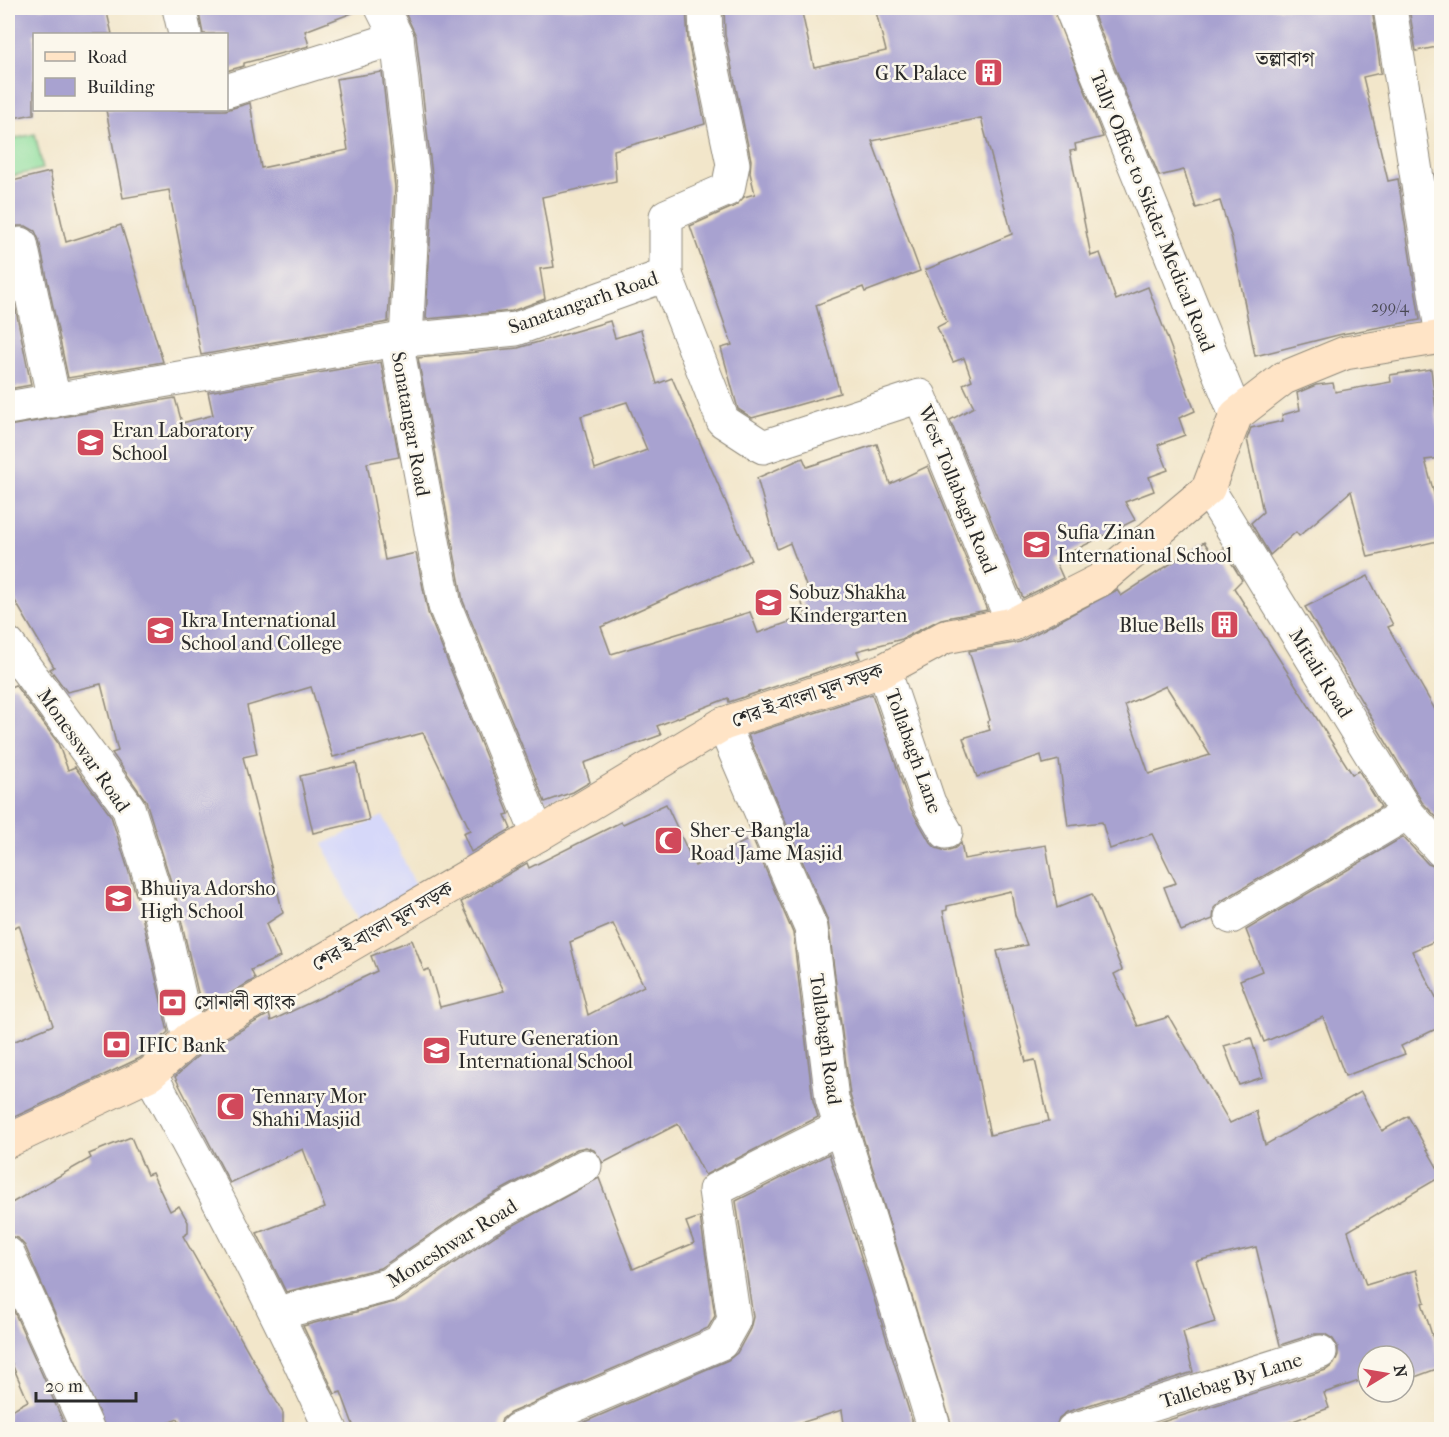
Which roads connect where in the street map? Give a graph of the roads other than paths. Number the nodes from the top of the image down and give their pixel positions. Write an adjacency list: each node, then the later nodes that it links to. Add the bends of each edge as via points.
1 (178, 8): 6 (street)
2 (382, 8): 7 (street, Sonatangar Road)
3 (705, 8): 10 (street, Sanatangarh Road, via 706,37 733,164 728,189 666,216)
4 (1071, 8): 15 (street, Tally Office to Sikder Medical Road)
5 (1390, 8): 11 (street)
6 (185, 33)
7 (397, 38): 8 (street); 12 (street, Sonatangar Road, via 414,186)
8 (228, 90)
9 (21, 244): 13 (street)
10 (666, 275): 12 (street, Sanatangarh Road, via 516,329); 17 (street, West Tollabagh Road, via 723,421 763,447 920,396)
11 (1442, 337): 15 (street, via 1345,353 1284,378)
12 (401, 340): 13 (street); 23 (street, Sonatangar Road, via 445,606)
13 (54, 401): 14 (street)
14 (8, 408)
15 (1236, 415): 16 (street)
16 (1209, 489): 17 (street, শের-ই-বাংলা মূল সড়ক, via 1100,580); 21 (street, Mitali Road)
17 (1012, 624): 19 (street, শের-ই-বাংলা মূল সড়ক, via 945,637)
18 (8, 644): 26 (street, Monesswar Road, via 128,807 158,902)
19 (884, 670): 20 (street, শের-ই-বাংলা মূল সড়ক); 22 (street, Tollabagh Lane, via 929,803)
20 (723, 723): 23 (street, শের-ই-বাংলা মূল সড়ক); 28 (street, Tollabagh Road, via 811,928)
21 (1407, 813): 24 (street, Mitali Road); 25 (street)
22 (946, 832)
23 (538, 835): 26 (street, শের-ই-বাংলা মূল সড়ক)
24 (1442, 851)
25 (1231, 917)
26 (189, 1039): 27 (street, শের-ই-বাংলা মূল সড়ক)
27 (150, 1074): 29 (street, শের-ই-বাংলা মূল সড়ক); 32 (street)
28 (839, 1102): 36 (street, via 715,1190 734,1320 721,1343); 37 (street, Tollabagh Road)
29 (8, 1141)
30 (585, 1166): 32 (street, Moneshwar Road, via 486,1219 388,1286)
31 (8, 1254): 34 (street)
32 (278, 1313): 35 (street)
33 (1320, 1352): 38 (street, Tallebag By Lane)
34 (88, 1430)
35 (331, 1430)
36 (518, 1430)
37 (935, 1430)
38 (1073, 1430)

